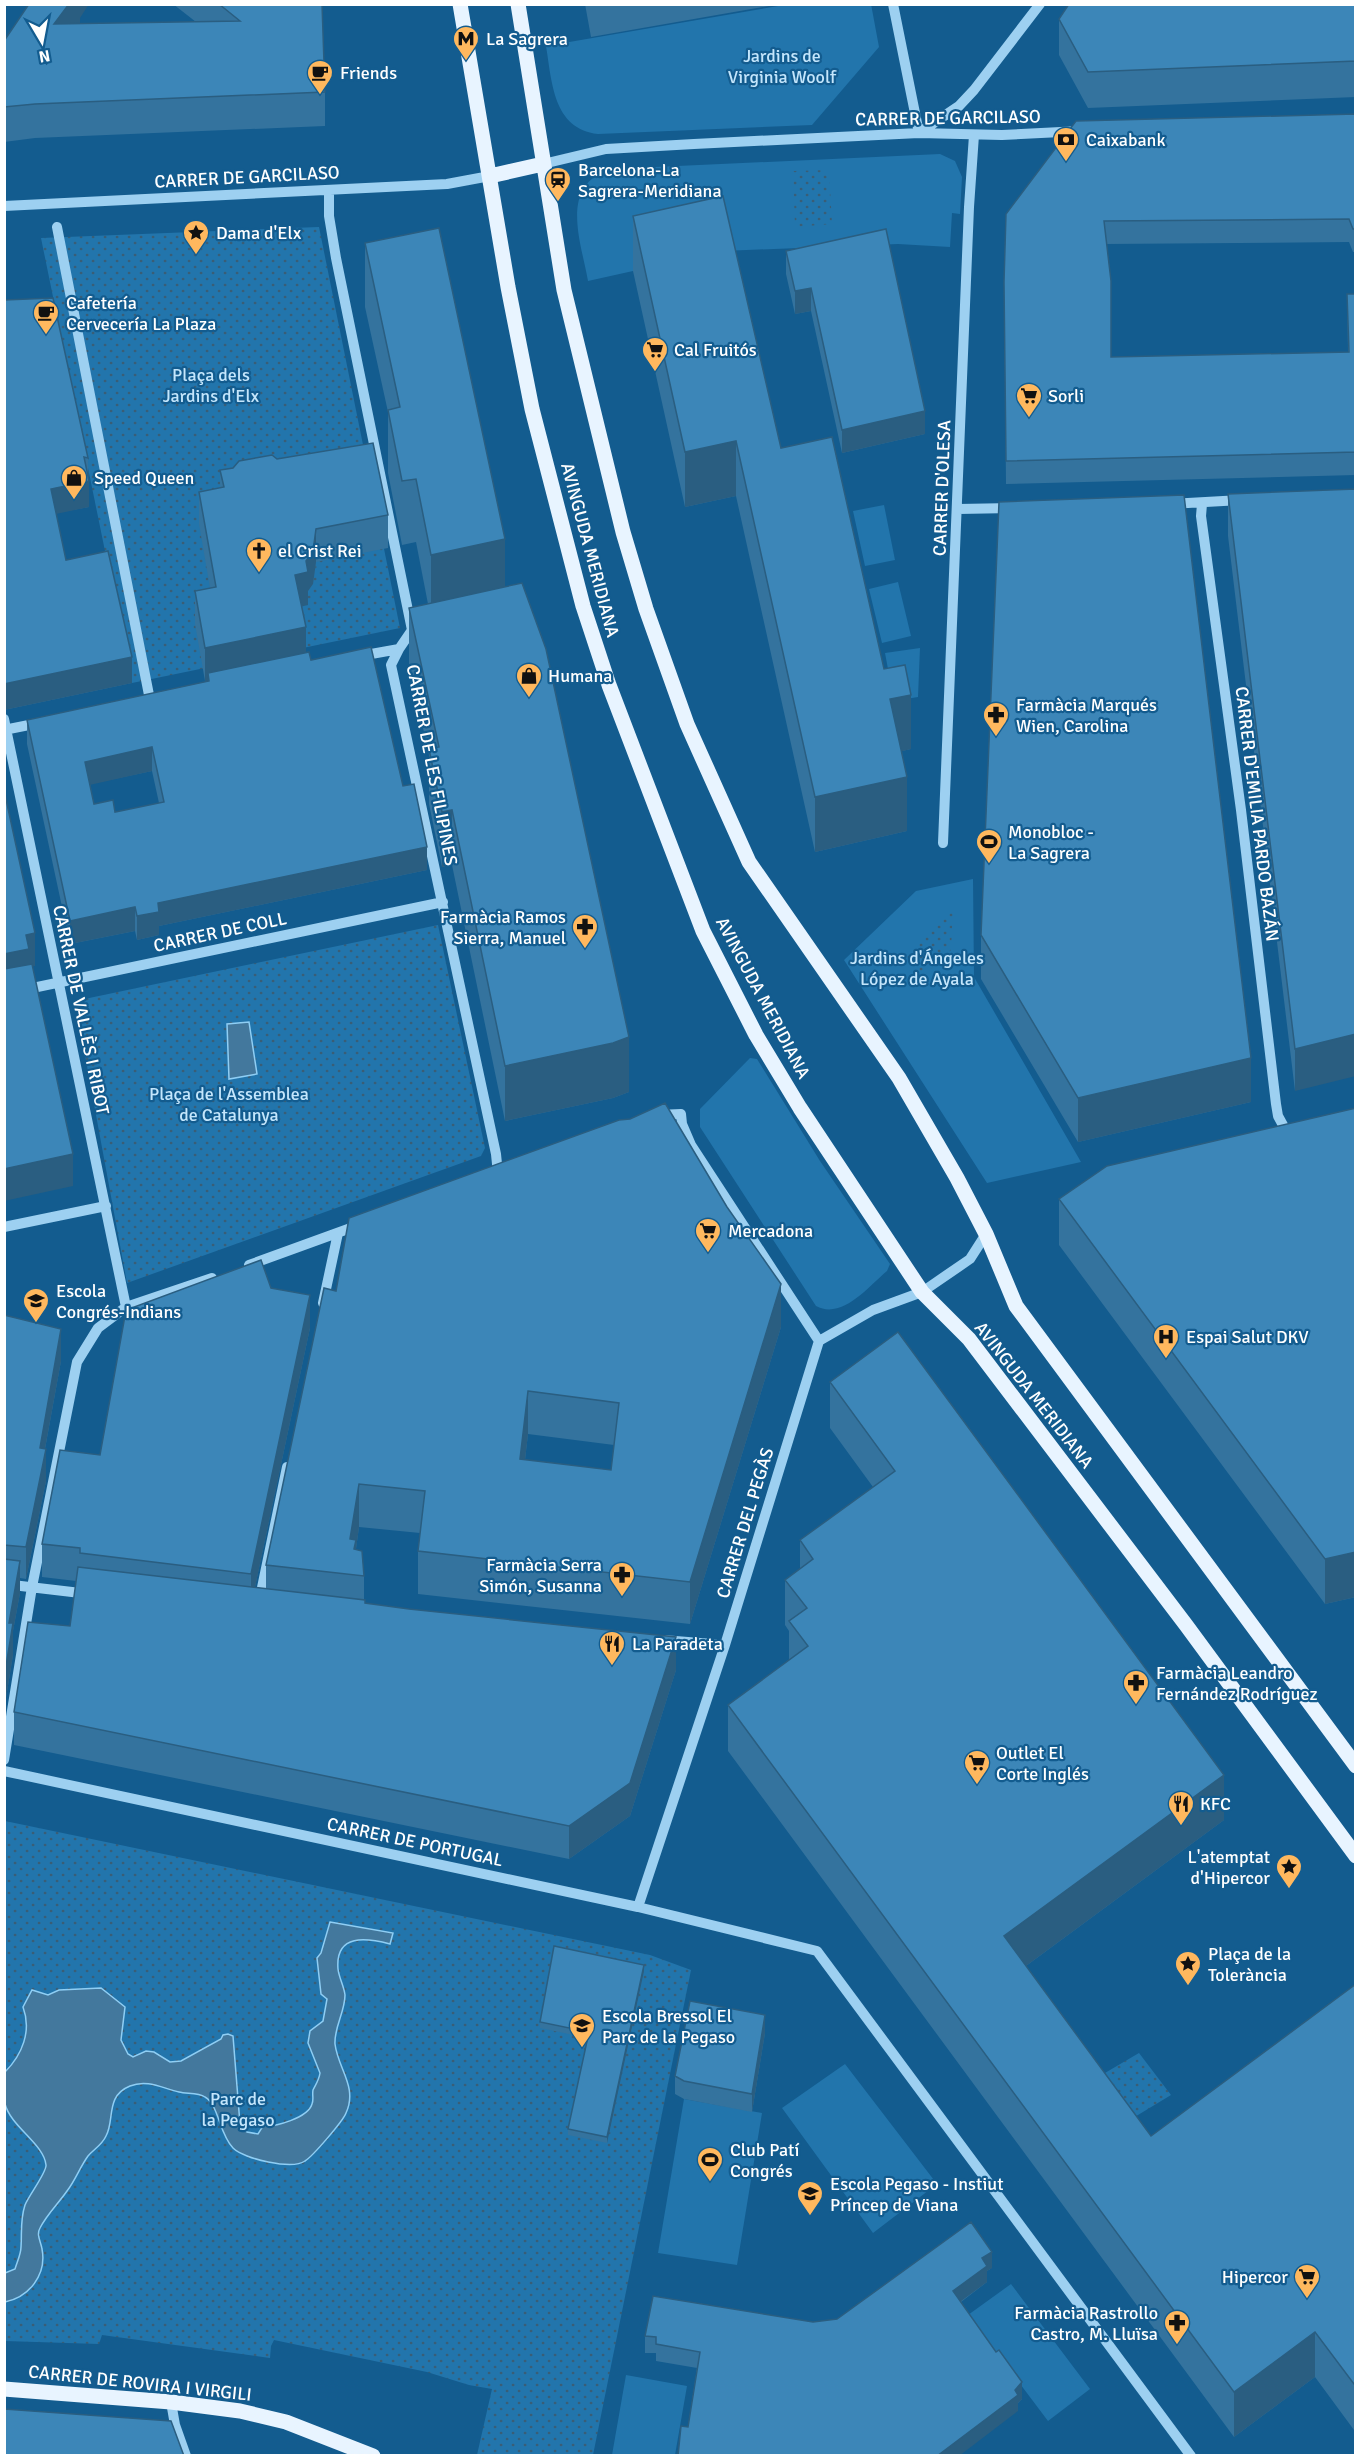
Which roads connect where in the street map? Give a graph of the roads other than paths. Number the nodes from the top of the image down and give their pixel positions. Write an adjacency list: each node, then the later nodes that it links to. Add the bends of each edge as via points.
1 (460, 4): 9 (main road, AVINGUDA MERIDIANA)
2 (518, 4): 8 (main road, AVINGUDA MERIDIANA)
3 (893, 4): 6 (street)
4 (1040, 4): 6 (street, via 959,106)
5 (1095, 130): 7 (street, CARRER DE GARCILASO)
6 (919, 133): 7 (street, CARRER DE GARCILASO); 8 (street, CARRER DE GARCILASO, via 606,149)
7 (974, 135): 17 (street, CARRER D'OLESA)
8 (543, 164): 9 (main road); 34 (main road, AVINGUDA MERIDIANA, via 564,291 605,462 646,609 687,724 749,862 900,1078)
9 (490, 176): 10 (street, CARRER DE GARCILASO, via 447,184); 37 (main road, AVINGUDA MERIDIANA, via 532,409 582,606 703,931 794,1099)
10 (329, 190): 11 (street, CARRER DE GARCILASO); 18 (street, CARRER DE LES FILIPINES, via 336,258 412,630)
11 (4, 206)
12 (57, 227): 20 (street)
13 (1254, 500): 15 (street)
14 (1157, 504): 15 (street)
15 (1202, 504): 28 (street, CARRER D'EMILIA PARDO BAZÁN, via 1276,1104)
16 (1020, 507): 17 (street)
17 (958, 509): 23 (street, CARRER D'OLESA)
18 (399, 649): 19 (street); 24 (street, CARRER DE LES FILIPINES, via 391,665)
19 (344, 659)
20 (150, 700)
21 (51, 721): 22 (street)
22 (5, 726): 25 (street, CARRER DE VALLÈS I RIBOT)
23 (943, 843)
24 (443, 902): 25 (street, CARRER DE COLL); 29 (street, CARRER DE LES FILIPINES)
25 (58, 984): 26 (street, CARRER DE COLL); 30 (street, CARRER DE VALLÈS I RIBOT)
26 (4, 994)
27 (649, 1117): 40 (street, via 681,1114 685,1133 697,1155)
28 (1285, 1128)
29 (498, 1174)
30 (106, 1206): 32 (street); 38 (street, CARRER DE VALLÈS I RIBOT)
31 (370, 1221): 33 (street)
32 (4, 1227)
33 (338, 1233): 35 (street); 39 (street)
34 (986, 1234): 37 (street, via 970,1259); 49 (main road, AVINGUDA MERIDIANA, via 1016,1306)
35 (240, 1268)
36 (219, 1276): 38 (street)
37 (922, 1292): 40 (street, via 873,1310); 51 (main road, AVINGUDA MERIDIANA, via 969,1339)
38 (126, 1307): 43 (street, via 98,1328 77,1362)
39 (319, 1320)
40 (819, 1341): 47 (street, CARRER DEL PEGÀS)
41 (289, 1457): 45 (street)
42 (4, 1584): 43 (street)
43 (32, 1587): 44 (street); 48 (street)
44 (95, 1595)
45 (257, 1614)
46 (655, 1640): 47 (street)
47 (725, 1645): 52 (street, CARRER DEL PEGÀS)
48 (4, 1760)
49 (1356, 1766)
50 (4, 1771): 52 (street, CARRER DE PORTUGAL)
51 (1356, 1856)
52 (638, 1907): 57 (street, CARRER DE PORTUGAL, via 817,1950)
53 (4, 2389): 54 (main road, CARRER DE ROVIRA I VIRGILI)
54 (171, 2402): 55 (street); 56 (main road, CARRER DE ROVIRA I VIRGILI, via 286,2422)
55 (186, 2456)
56 (373, 2456)
57 (1191, 2456)

